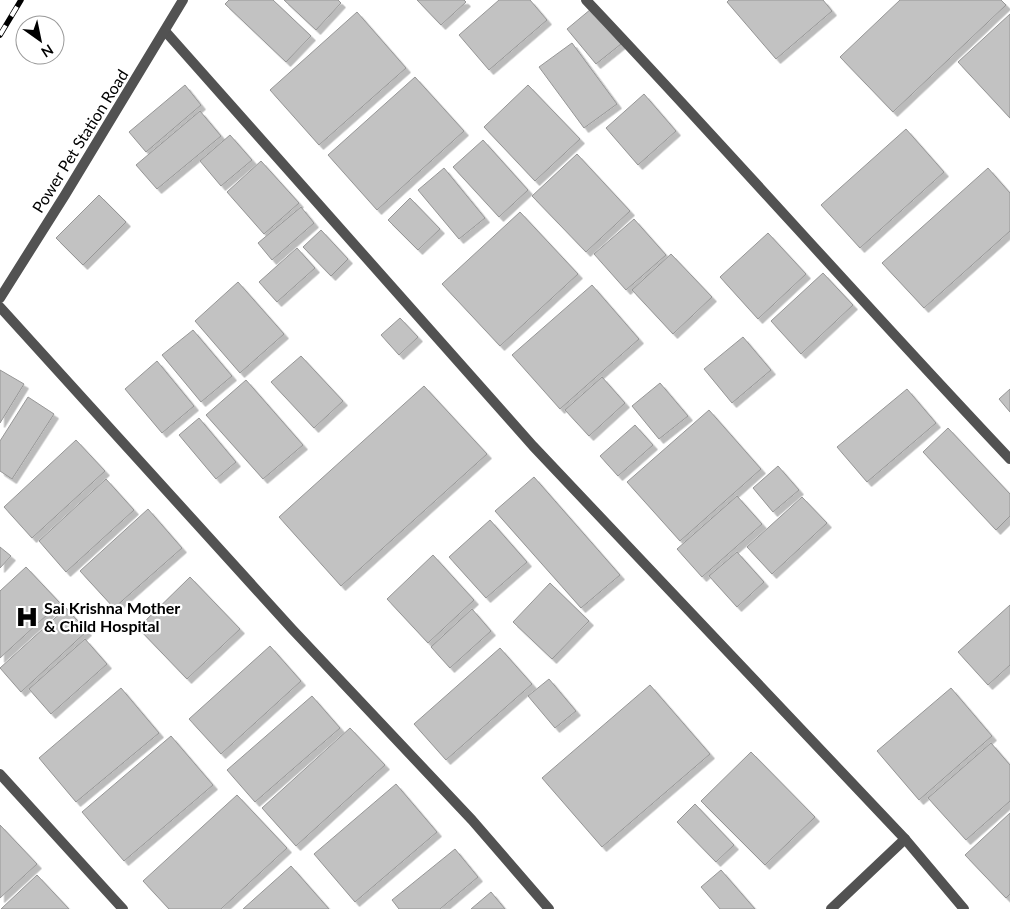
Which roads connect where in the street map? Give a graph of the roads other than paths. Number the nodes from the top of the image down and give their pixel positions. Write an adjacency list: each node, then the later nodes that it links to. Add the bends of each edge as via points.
1 (183, 0): 3 (street, Power Pet Station Road)
2 (586, 0): 6 (street)
3 (164, 31): 4 (street, Power Pet Station Road); 8 (street, via 532,446)
4 (0, 298)
5 (0, 307): 10 (street, via 472,820)
6 (1010, 459)
7 (0, 774): 9 (street)
8 (905, 839): 11 (street); 12 (street)
9 (123, 909)
10 (549, 909)
11 (831, 909)
12 (964, 909)

